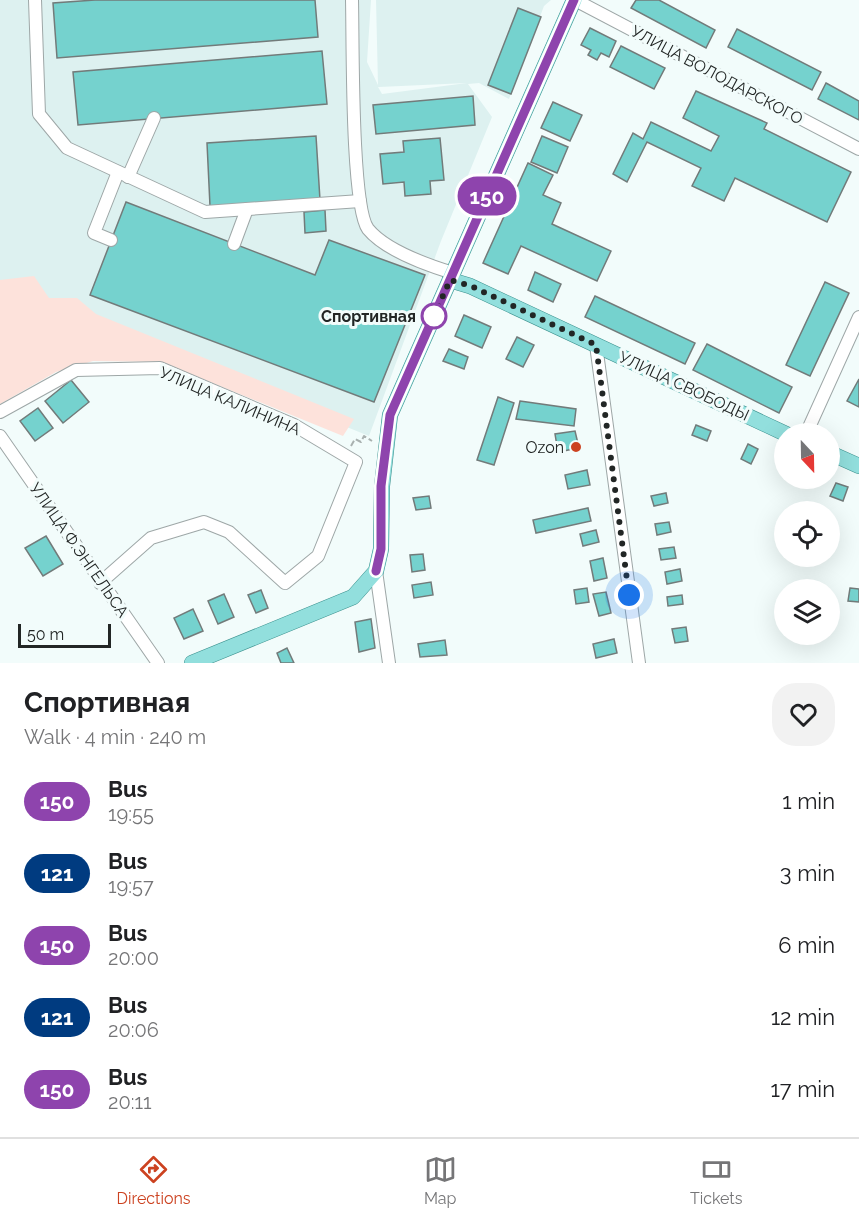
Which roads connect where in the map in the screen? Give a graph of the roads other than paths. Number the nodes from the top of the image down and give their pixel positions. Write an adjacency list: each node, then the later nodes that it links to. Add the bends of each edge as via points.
1 (35, 0): 6 (street, via 39,114 67,148)
2 (352, 0): 7 (street)
3 (574, 0): 5 (street, УЛИЦА ВОЛОДАРСКОГО); 11 (main road)
4 (154, 118): 6 (street)
5 (859, 149)
6 (123, 175): 8 (street, via 204,212); 9 (street, via 94,233)
7 (360, 201): 8 (street); 11 (street, via 368,228 403,255)
8 (247, 209): 10 (street)
9 (111, 240)
10 (234, 244)
11 (452, 276): 13 (main road, УЛИЦА СВОБОДЫ); 20 (main road, via 390,415 381,486 381,549)
12 (859, 317): 15 (street)
13 (596, 345): 16 (main road, УЛИЦА СВОБОДЫ); 25 (street)
14 (0, 412): 21 (street, УЛИЦА КАЛИНИНА, via 76,370 160,368 294,425 356,462 318,556 285,583 229,532 204,522 151,538)
15 (811, 423)
16 (774, 428)
17 (0, 436): 21 (street, УЛИЦА Ф.ЭНГЕЛЬСА)
18 (840, 457): 19 (main road)
19 (859, 466)
20 (376, 571): 23 (main road, via 353,597); 24 (street)
21 (100, 583): 22 (street, УЛИЦА Ф.ЭНГЕЛЬСА)
22 (158, 663)
23 (192, 663)
24 (389, 663)
25 (639, 663)

